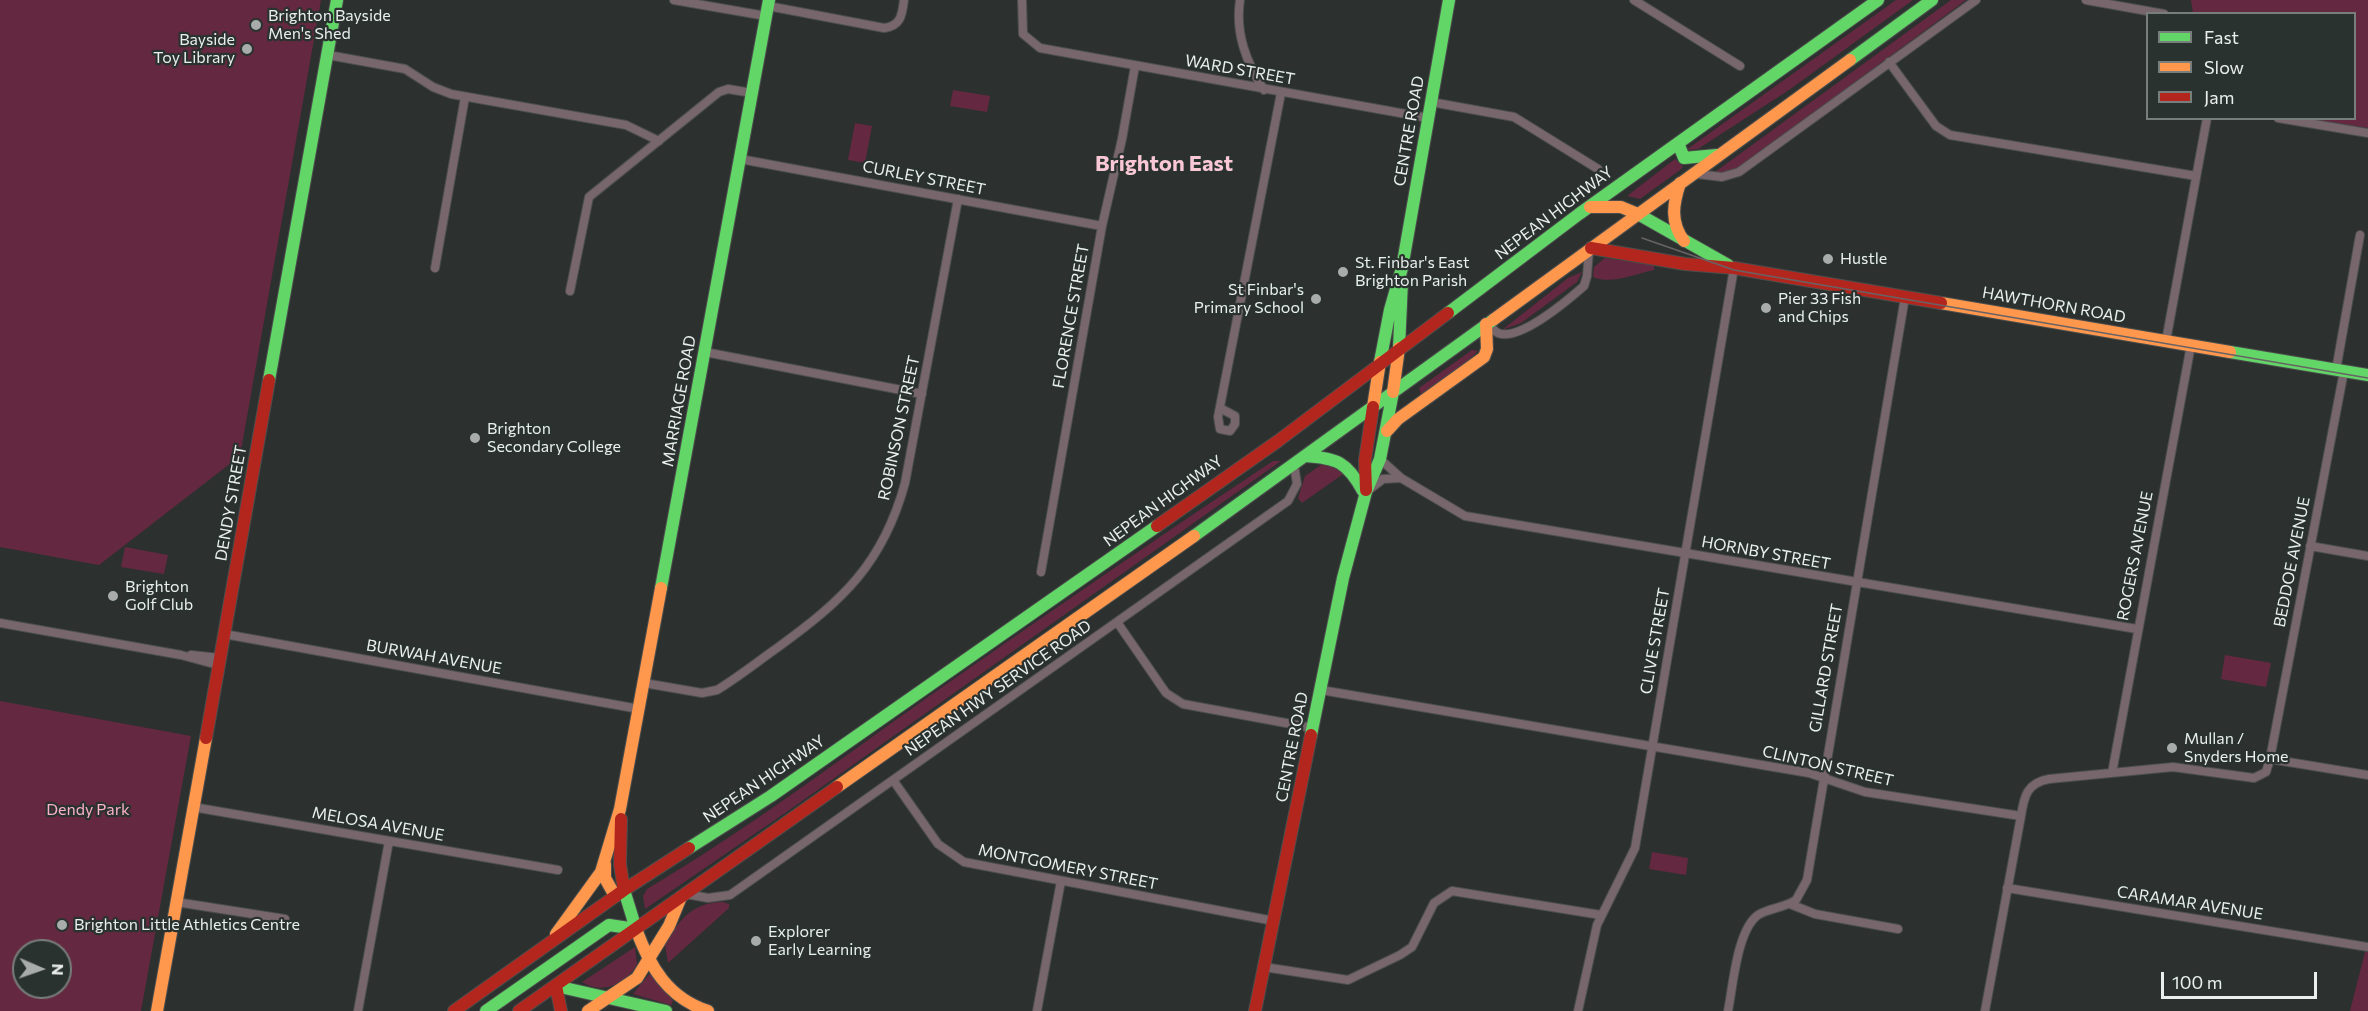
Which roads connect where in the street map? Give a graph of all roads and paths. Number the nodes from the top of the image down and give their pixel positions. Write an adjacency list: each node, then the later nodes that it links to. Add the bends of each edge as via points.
1 (337, 0): 14 (main road, DENDY STREET)
2 (674, 0): 12 (street)
3 (904, 0): 12 (street, via 900,21 884,28)
4 (1023, 0): 16 (street, WARD STREET, via 1021,27 1025,38 1046,50)
5 (1239, 0): 18 (street, via 1242,44)
6 (1449, 0): 22 (main road, CENTRE ROAD)
7 (1634, 0): 17 (street)
8 (1878, 0): 28 (main road, NEPEAN HIGHWAY)
9 (1932, 0): 29 (main road, NEPEAN HIGHWAY)
10 (1976, 0): 15 (street)
11 (2086, 0): 13 (street)
12 (768, 7): 19 (main road, MARRIAGE ROAD)
13 (2153, 12)
14 (328, 55): 21 (street, via 405,69 433,87); 73 (main road, DENDY STREET)
15 (1889, 62): 32 (street, via 1739,172 1722,177); 33 (street, via 1936,126 1950,135)
16 (1135, 66): 18 (street, WARD STREET); 38 (street, FLORENCE STREET)
17 (1740, 66)
18 (1264, 90): 20 (street, WARD STREET)
19 (752, 93): 27 (street, via 728,89 719,92); 30 (main road, MARRIAGE ROAD)
20 (1281, 93): 23 (street, WARD STREET); 58 (street)
21 (465, 97): 27 (street, via 626,124); 42 (street)
22 (1431, 102): 23 (main road, CENTRE ROAD); 31 (street, via 1514,117)
23 (1428, 118): 43 (main road, CENTRE ROAD)
24 (2207, 120): 33 (street)
25 (2290, 120): 26 (street)
26 (2368, 133)
27 (659, 141): 45 (street, via 589,197)
28 (1678, 143): 29 (main road, via 1683,158); 36 (main road, NEPEAN HIGHWAY)
29 (1718, 155): 32 (main road, NEPEAN HIGHWAY)
30 (740, 159): 35 (street, CURLEY STREET); 51 (main road, MARRIAGE ROAD)
31 (1598, 169)
32 (1691, 175): 34 (main road, NEPEAN HIGHWAY)
33 (2196, 176): 48 (street)
34 (1680, 183): 37 (main road, NEPEAN HIGHWAY); 40 (main road, via 1672,213)
35 (958, 199): 38 (street, CURLEY STREET); 56 (street, ROBINSON STREET)
36 (1590, 207): 37 (main road, HAWTHORN ROAD, via 1622,207); 50 (main road, NEPEAN HIGHWAY)
37 (1638, 214): 40 (main road, HAWTHORN ROAD); 41 (main road, NEPEAN HIGHWAY)
38 (1102, 226): 68 (street, FLORENCE STREET)
39 (2360, 235): 53 (street, BEDDOE AVENUE)
40 (1684, 242): 44 (main road, HAWTHORN ROAD)
41 (1590, 249): 44 (main road, HAWTHORN ROAD); 47 (main road, NEPEAN HIGHWAY); 47 (street, via 1584,286 1527,328 1502,334)
42 (435, 268)
43 (1402, 268): 50 (main road, CENTRE ROAD); 52 (main road, CENTRE ROAD)
44 (1734, 268): 46 (main road, HAWTHORN ROAD); 66 (street, CLIVE STREET)
45 (570, 291)
46 (1905, 297): 48 (main road, HAWTHORN ROAD); 69 (street, GILLARD STREET)
47 (1487, 324): 55 (main road, NEPEAN HIGHWAY); 59 (main road, via 1488,350 1484,357 1398,419)
48 (2166, 341): 49 (main road, HAWTHORN ROAD)
49 (2191, 345): 53 (main road, HAWTHORN ROAD); 72 (street, ROGERS AVENUE)
50 (1399, 348): 52 (main road, NEPEAN HIGHWAY); 55 (main road, CENTRE ROAD)
51 (705, 352): 56 (street); 75 (main road, MARRIAGE ROAD)
52 (1380, 362): 57 (main road, CENTRE ROAD); 60 (main road, NEPEAN HIGHWAY)
53 (2340, 371): 54 (main road, HAWTHORN ROAD); 65 (street, BEDDOE AVENUE)
54 (2368, 375)
55 (1393, 392): 57 (main road, NEPEAN HIGHWAY); 59 (main road, CENTRE ROAD)
56 (922, 394): 75 (street, ROBINSON STREET, via 905,483 893,522 876,556 841,599 713,692)
57 (1373, 407): 61 (main road, NEPEAN HIGHWAY); 64 (main road, CENTRE ROAD, via 1365,460)
58 (1220, 408)
59 (1386, 432): 62 (main road, CENTRE ROAD)
60 (1286, 453): 61 (main road, NEPEAN HIGHWAY); 70 (street, NEPEAN HWY SERVICE ROAD, via 1297,484 1288,501); 93 (main road, NEPEAN HIGHWAY); 94 (main road, NEPEAN HIGHWAY)
61 (1305, 456): 64 (main road, via 1343,462 1353,471)
62 (1380, 459): 63 (street, HORNBY STREET); 64 (main road, CENTRE ROAD)
63 (1401, 478): 64 (street, via 1380,480); 66 (street, HORNBY STREET, via 1465,516)
64 (1365, 495): 76 (main road, CENTRE ROAD, via 1343,578)
65 (2310, 546): 67 (street); 80 (street, BEDDOE AVENUE)
66 (1685, 555): 69 (street, HORNBY STREET); 79 (street, CLIVE STREET)
67 (2368, 556)
68 (1041, 572)
69 (1856, 583): 72 (street, HORNBY STREET); 83 (street, GILLARD STREET)
70 (1117, 622): 78 (street, via 1166,693 1183,704); 84 (street, NEPEAN HWY SERVICE ROAD)
71 (0, 623): 74 (street)
72 (2137, 629): 81 (street, ROGERS AVENUE)
73 (224, 634): 74 (main road, DENDY STREET); 77 (street, BURWAH AVENUE)
74 (219, 661): 85 (main road, DENDY STREET)
75 (644, 683): 77 (main road, MARRIAGE ROAD)
76 (1321, 690): 78 (main road, CENTRE ROAD); 79 (street, CLINTON STREET)
77 (639, 710): 86 (main road, MARRIAGE ROAD)
78 (1313, 729): 99 (main road, CENTRE ROAD)
79 (1652, 746): 83 (street, CLINTON STREET, via 1809,773); 97 (street, CLIVE STREET, via 1632,856)
80 (2270, 759): 81 (street, via 2266,772 2254,778 2181,768); 82 (street)
81 (2112, 773): 87 (street, via 2036,783 2026,794)
82 (2368, 775)
83 (1823, 779): 87 (street, CLINTON STREET, via 1865,792); 96 (street, GILLARD STREET, via 1807,880 1801,894)
84 (893, 780): 91 (street, MONTGOMERY STREET, via 938,844 957,860); 94 (street, NEPEAN HWY SERVICE ROAD, via 730,895)
85 (193, 807): 88 (street, MELOSA AVENUE); 95 (main road, DENDY STREET)
86 (620, 809): 89 (main road, MARRIAGE ROAD); 93 (main road, MARRIAGE ROAD)
87 (2021, 816): 92 (street)
88 (389, 841): 90 (street, MELOSA AVENUE); 111 (street)
89 (606, 856): 93 (main road, via 605,876); 102 (main road, MARRIAGE ROAD, via 599,876)
90 (558, 870)
91 (1061, 880): 99 (street, MONTGOMERY STREET); 118 (street)
92 (2007, 888): 103 (street, CARAMAR AVENUE); 122 (street)
93 (620, 893): 100 (main road); 102 (main road, NEPEAN HIGHWAY)
94 (683, 896): 100 (main road, NEPEAN HIGHWAY); 104 (main road)
95 (176, 902): 98 (street); 110 (main road, DENDY STREET)
96 (1790, 904): 101 (street, via 1815,914); 121 (street, via 1763,912 1745,928)
97 (1601, 915): 106 (street, via 1452,891 1434,903 1412,947 1348,980); 120 (street, CLIVE STREET)
98 (285, 919)
99 (1274, 921): 106 (main road, CENTRE ROAD)
100 (636, 928): 104 (main road); 105 (main road, via 610,925); 107 (main road, NEPEAN HIGHWAY)
101 (1898, 929)
102 (550, 941): 105 (main road); 112 (main road, NEPEAN HIGHWAY)
103 (2368, 947)
104 (650, 959): 108 (main road, via 633,983); 117 (main road, via 674,994)
105 (553, 963): 107 (main road); 109 (main road)
106 (1264, 967): 119 (main road, CENTRE ROAD)
107 (556, 986): 108 (main road); 113 (main road, NEPEAN HIGHWAY); 114 (main road)
108 (606, 998): 115 (main road); 116 (main road)
109 (493, 1009)
110 (157, 1011)
111 (358, 1011)
112 (454, 1011)
113 (519, 1011)
114 (561, 1011)
115 (588, 1011)
116 (666, 1011)
117 (708, 1011)
118 (1037, 1011)
119 (1255, 1011)
120 (1578, 1011)
121 (1728, 1011)
122 (1985, 1011)

